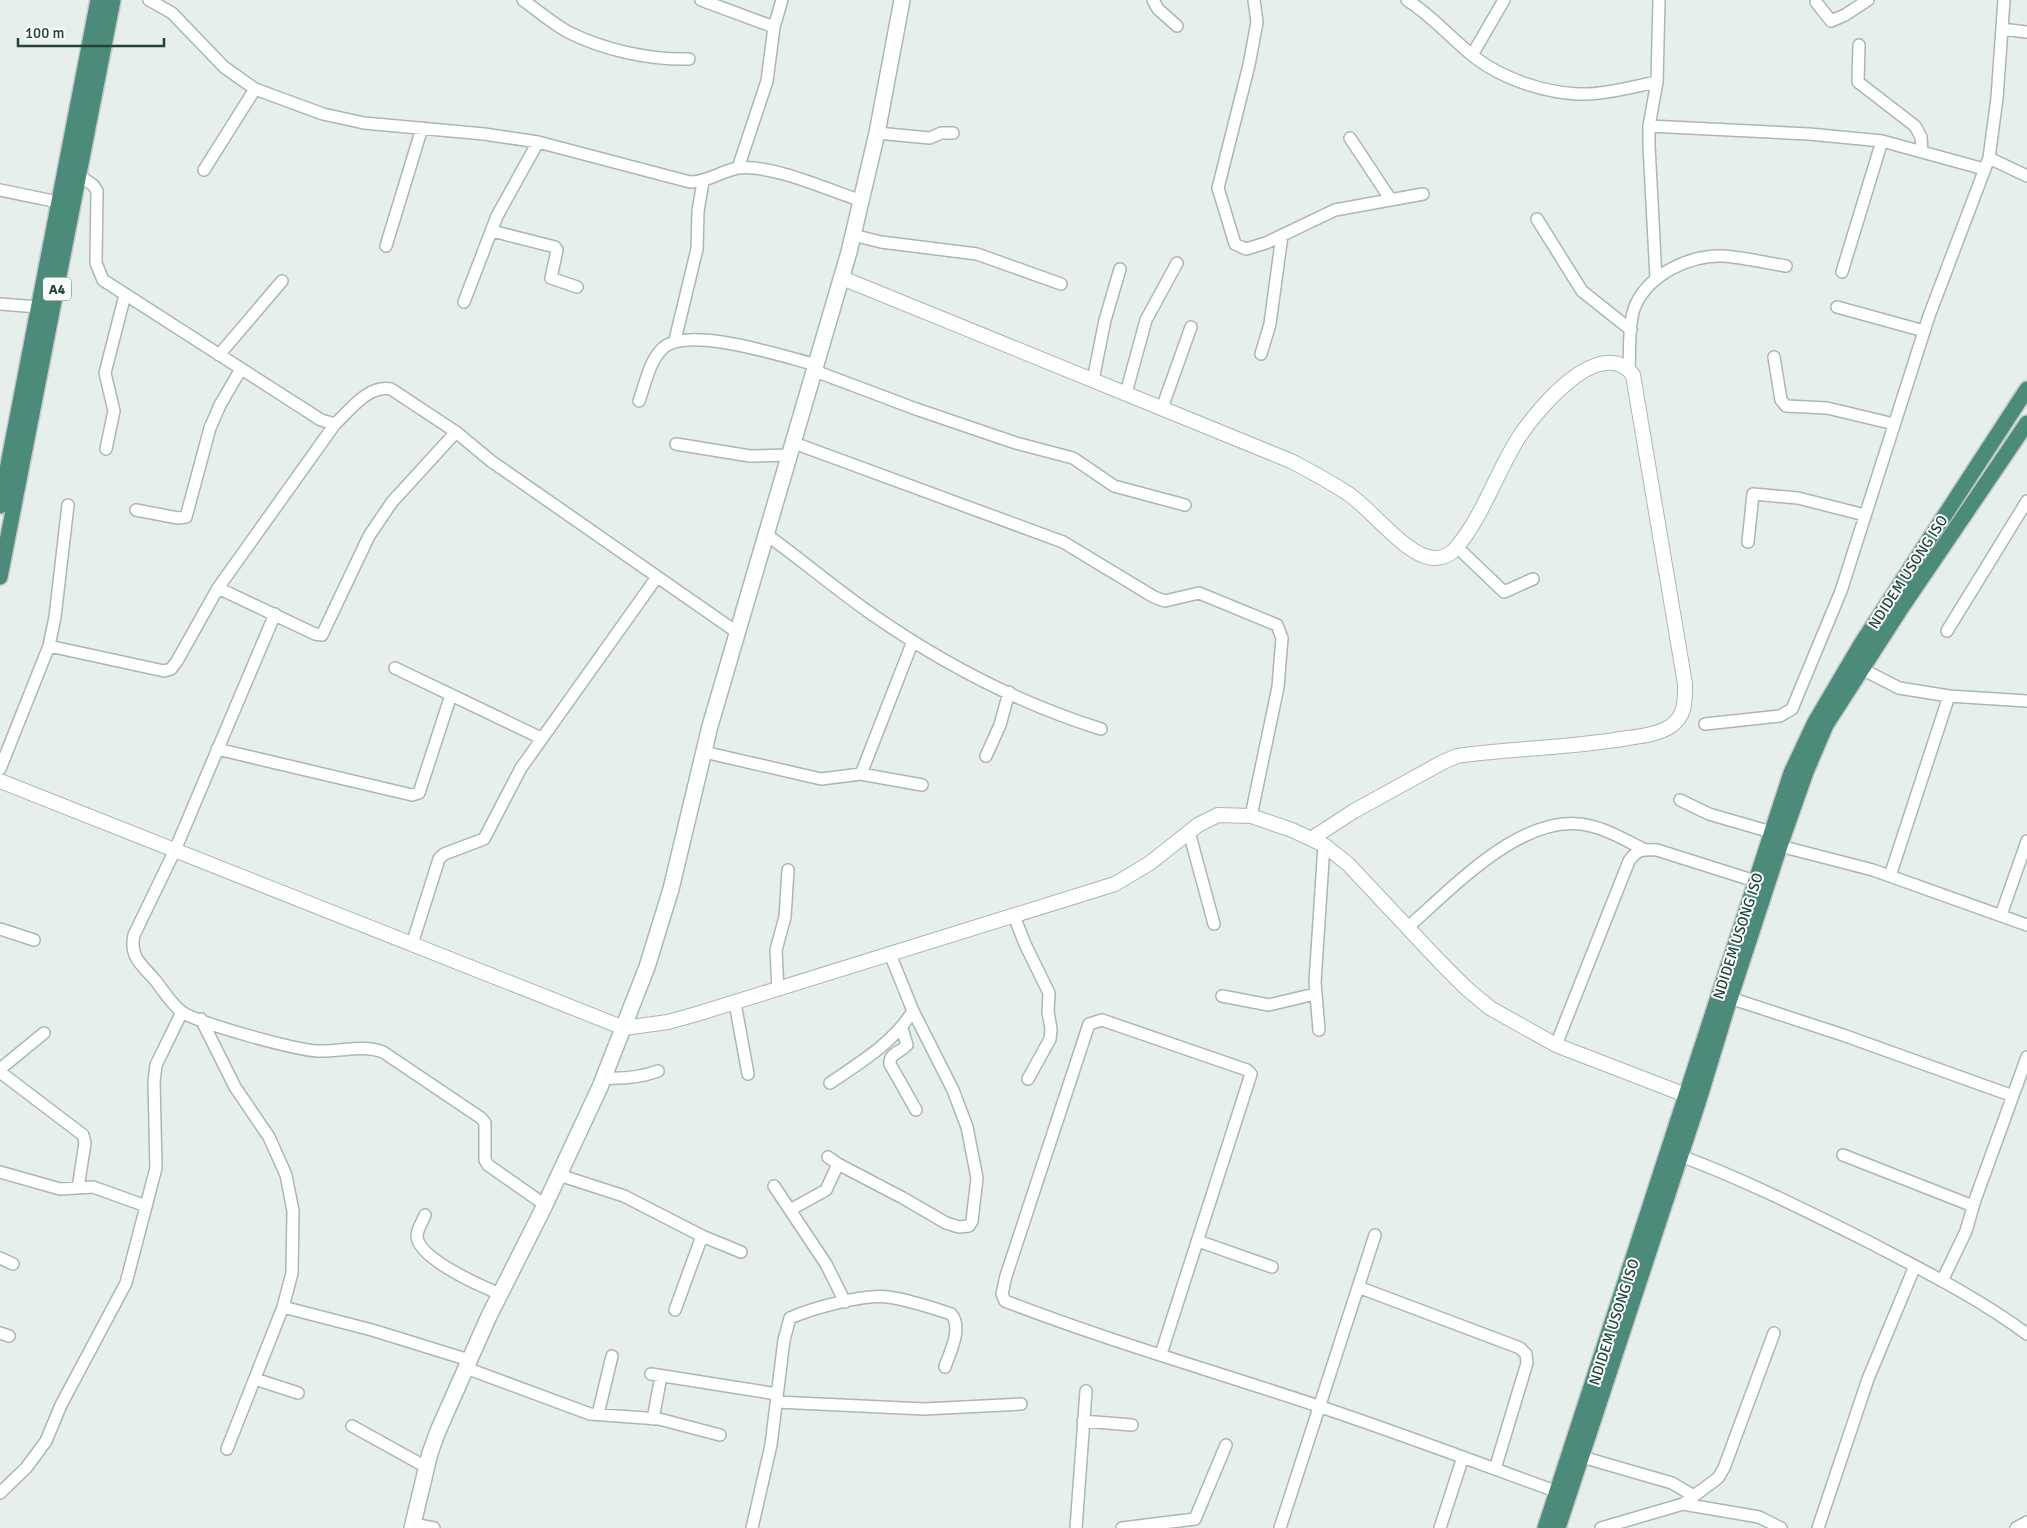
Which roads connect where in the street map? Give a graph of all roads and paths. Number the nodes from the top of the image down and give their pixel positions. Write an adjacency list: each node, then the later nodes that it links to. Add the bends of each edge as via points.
1 (98, 0): 44 (highway, A4)
2 (113, 0): 37 (highway, A4)
3 (149, 0): 24 (street, via 172,13 224,67)
4 (523, 0): 22 (street, via 553,23 585,40 666,60)
5 (701, 0): 17 (street)
6 (782, 0): 17 (street)
7 (902, 0): 27 (main road)
8 (1153, 0): 16 (street)
9 (1254, 0): 48 (street, via 1257,22 1249,65 1218,188 1235,244 1240,248 1246,249)
10 (1406, 0): 21 (street, via 1432,18)
11 (1504, 0): 21 (street)
12 (1659, 0): 23 (street)
13 (1868, 0): 15 (street, via 1830,21)
14 (2004, 0): 18 (street)
15 (1816, 2)
16 (1177, 26)
17 (774, 27): 34 (street, via 767,81)
18 (2002, 29): 19 (street); 33 (street, via 1998,98)
19 (2027, 32)
20 (1859, 45): 32 (street, via 1858,82 1915,126 1921,137)
21 (1472, 55): 23 (street, via 1498,73 1546,89 1577,94)
22 (689, 60)
23 (1656, 82): 25 (street)
24 (255, 89): 26 (street, via 343,120); 36 (street)
25 (1649, 126): 30 (street, via 1782,132); 55 (street)
26 (422, 128): 31 (street); 49 (street)
27 (877, 132): 28 (street, via 930,138); 43 (main road)
28 (953, 133)
29 (1350, 138): 42 (street)
30 (1882, 141): 32 (street); 53 (street)
31 (538, 142): 39 (street, via 676,180); 46 (street)
32 (1922, 152): 35 (street)
33 (1989, 158): 35 (street); 38 (street)
34 (738, 168): 39 (street); 43 (street, via 765,168)
35 (1984, 169): 66 (street)
36 (204, 170)
37 (80, 176): 59 (street, via 97,191 95,234 99,273 103,280); 95 (highway, A4)
38 (2027, 176)
39 (703, 182): 67 (street, via 697,249)
40 (0, 190): 44 (street)
41 (1423, 194): 42 (street)
42 (1391, 200): 48 (street, via 1335,210)
43 (862, 201): 47 (main road)
44 (58, 202): 62 (highway, A4)
45 (1537, 219): 65 (street, via 1582,291)
46 (492, 231): 58 (street, via 555,246 558,250 551,278); 60 (street)
47 (853, 235): 54 (main road); 57 (street, via 881,242 977,254)
48 (1282, 235): 68 (street, via 1270,324)
49 (386, 246)
50 (1177, 263): 76 (street, via 1146,320)
51 (1786, 266): 55 (street, via 1721,256 1682,264)
52 (1120, 269): 74 (street, via 1105,320)
53 (1842, 272)
54 (842, 278): 71 (main road); 74 (street)
55 (1656, 278): 65 (street, via 1636,305)
56 (282, 281): 69 (street)
57 (1061, 284)
58 (577, 287)
59 (125, 295): 69 (street); 84 (street, via 105,373 114,411)
60 (464, 302)
61 (0, 304): 62 (street)
62 (38, 306): 88 (highway, A4)
63 (1838, 307): 66 (street)
64 (1191, 327): 78 (street)
65 (1631, 330): 72 (street)
66 (1924, 331): 81 (street)
67 (675, 340): 71 (street, via 721,341); 77 (street, via 655,358)
68 (1261, 354)
69 (219, 355): 73 (street)
70 (1774, 357): 81 (street, via 1781,400 1786,406 1827,408)
71 (816, 368): 85 (main road); 87 (street, via 925,412 1016,443 1073,458 1114,486)
72 (1629, 369): 94 (street, via 1606,362 1592,366 1565,384 1520,435); 124 (street, via 1633,375 1685,684 1682,714 1671,726 1652,734 1457,756 1354,811)
73 (241, 370): 80 (street, via 321,420); 90 (street, via 210,428 186,517)
74 (1093, 380): 76 (street)
75 (2027, 389): 123 (highway, NDIDEM USONG ISO, via 1861,644 1815,722 1791,773)
76 (1126, 393): 78 (street)
77 (639, 401)
78 (1162, 408): 94 (street, via 1322,477 1349,494 1423,556 1445,557)
79 (2027, 423): 105 (highway, NDIDEM USONG ISO)
80 (335, 424): 82 (street, via 372,390 382,387 392,389); 98 (street)
81 (1894, 424): 91 (street)
82 (456, 432): 96 (street, via 491,461); 99 (street, via 392,502 369,536 322,635)
83 (676, 444): 85 (street, via 750,456)
84 (106, 449)
85 (792, 449): 92 (main road); 121 (street, via 1063,542 1165,602 1199,592 1277,625 1282,638 1278,687)
86 (2027, 501): 100 (street)
87 (1185, 505)
88 (0, 506)
89 (68, 506): 103 (street)
90 (136, 510)
91 (1865, 514): 93 (street, via 1798,498 1753,494); 110 (street, via 1841,591 1792,709 1780,716)
92 (767, 535): 101 (main road); 102 (street, via 866,610)
93 (1748, 542)
94 (1457, 547): 97 (street, via 1504,592)
95 (0, 577)
96 (657, 577): 101 (street); 112 (street)
97 (1532, 579)
98 (218, 588): 99 (street); 103 (street, via 178,662 171,669 164,671)
99 (275, 614): 113 (street)
100 (1947, 631)
101 (738, 633): 114 (main road)
102 (913, 641): 106 (street); 117 (street)
103 (49, 646): 116 (street)
104 (395, 668): 107 (street)
105 (1862, 669): 108 (street, via 1892,686); 127 (highway, NDIDEM USONG ISO, via 1826,725)
106 (1009, 692): 111 (street); 115 (street, via 1000,725)
107 (451, 695): 112 (street); 113 (street, via 419,793 412,795)
108 (1949, 696): 109 (street); 131 (street)
109 (2027, 701)
110 (1705, 724)
111 (1101, 729)
112 (541, 738): 140 (street, via 521,768 484,839 444,854 440,859)
113 (218, 749): 129 (street)
114 (704, 752): 117 (street, via 815,778); 150 (main road, via 671,889 648,967)
115 (986, 756)
116 (0, 769)
117 (862, 774): 119 (street)
118 (0, 781): 129 (street)
119 (922, 785)
120 (1680, 800): 123 (street, via 1709,814)
121 (1251, 816): 122 (street, via 1218,815); 124 (street)
122 (1189, 832): 134 (street, via 1150,863 1116,884); 135 (street)
123 (1771, 832): 132 (highway, NDIDEM USONG ISO)
124 (1311, 839): 126 (street)
125 (2027, 841): 133 (street)
126 (1324, 845): 137 (street, via 1348,864); 143 (street)
127 (1780, 846): 131 (street); 145 (highway, NDIDEM USONG ISO)
128 (1643, 849): 132 (street, via 1657,850); 137 (street, via 1591,826 1559,823 1531,832 1510,843); 154 (street, via 1634,853 1629,861)
129 (175, 850): 140 (street); 148 (street, via 131,947 136,959)
130 (788, 870): 142 (street, via 788,904 776,950)
131 (1890, 876): 133 (street)
132 (1755, 882): 163 (highway, NDIDEM USONG ISO)
133 (2001, 915): 136 (street)
134 (1014, 916): 141 (street); 160 (street, via 1049,993 1050,1039)
135 (1214, 924)
136 (2027, 925)
137 (1408, 927): 154 (street, via 1479,1000 1508,1020)
138 (0, 929): 139 (street)
139 (34, 940)
140 (412, 944): 150 (street)
141 (890, 954): 142 (street); 147 (street)
142 (778, 990): 146 (street)
143 (1315, 994): 144 (street, via 1269,1004); 152 (street)
144 (1222, 996)
145 (1730, 998): 162 (street, via 1843,1034); 163 (highway, NDIDEM USONG ISO)
146 (735, 1003): 150 (street, via 668,1022); 158 (street)
147 (912, 1011): 151 (street); 168 (street, via 953,1090 968,1127 978,1178 972,1221 969,1226 959,1227 946,1223)
148 (182, 1012): 149 (street); 174 (street, via 156,1066 156,1168)
149 (201, 1019): 173 (street, via 310,1050 366,1048 383,1052 481,1118 486,1123 488,1165); 190 (street, via 235,1087 269,1137 286,1175 293,1211 292,1273)
150 (624, 1028): 159 (main road)
151 (902, 1028): 161 (street, via 868,1058); 164 (street, via 907,1046 892,1055 890,1064)
152 (1319, 1030)
153 (44, 1033): 156 (street)
154 (1556, 1045): 163 (street)
155 (2027, 1057): 162 (street)
156 (0, 1070): 172 (street, via 83,1135 85,1143)
157 (658, 1072): 159 (street, via 622,1079)
158 (748, 1074)
159 (604, 1078): 170 (main road)
160 (1028, 1079)
161 (830, 1082)
162 (2013, 1096): 175 (street)
163 (1693, 1098): 167 (highway, NDIDEM USONG ISO); 216 (highway, NDIDEM USONG ISO)
164 (916, 1110)
165 (1843, 1155): 175 (street)
166 (828, 1156): 168 (street)
167 (1681, 1156): 184 (street, via 1775,1195); 213 (highway, NDIDEM USONG ISO)
168 (838, 1164): 176 (street, via 826,1190)
169 (0, 1172): 172 (street, via 60,1189)
170 (559, 1175): 173 (main road); 179 (street, via 624,1196)
171 (774, 1186): 176 (street)
172 (78, 1188): 174 (street, via 86,1186 108,1191)
173 (546, 1205): 188 (main road)
174 (146, 1206): 217 (street, via 131,1270 120,1297 77,1374 46,1441 26,1468)
175 (1973, 1206): 186 (street, via 1966,1230)
176 (790, 1210): 189 (street, via 826,1264)
177 (425, 1215): 188 (street, via 417,1238 422,1249 476,1285)
178 (1375, 1235): 187 (street)
179 (702, 1236): 181 (street); 191 (street)
180 (1198, 1241): 185 (street); 194 (street); 194 (street, via 1251,1074 1238,1066 1102,1020 1094,1021 1089,1024 1002,1294 1005,1301 1027,1310)
181 (741, 1252)
182 (0, 1258): 183 (street)
183 (13, 1264)
184 (1915, 1266): 186 (street); 232 (street, via 1868,1379)
185 (1272, 1267)
186 (1942, 1281): 193 (street)
187 (1358, 1287): 203 (street); 215 (street, via 1520,1348 1526,1354 1527,1363)
188 (500, 1294): 196 (main road)
189 (845, 1302): 197 (street, via 885,1297 911,1301 951,1314 957,1328); 201 (street, via 790,1318)
190 (283, 1306): 196 (street, via 372,1330); 198 (street)
191 (675, 1310)
192 (1774, 1333): 218 (street, via 1724,1468 1718,1478)
193 (2027, 1334)
194 (1161, 1354): 203 (street)
195 (612, 1356): 204 (street)
196 (467, 1364): 204 (street, via 590,1414); 214 (main road)
197 (945, 1367)
198 (255, 1379): 200 (street); 211 (street)
199 (1086, 1391): 206 (street)
200 (298, 1392)
201 (777, 1398): 202 (street, via 924,1409); 205 (street, via 656,1375); 223 (street)
202 (1021, 1404)
203 (1320, 1406): 212 (street); 226 (street)
204 (598, 1414): 205 (street)
205 (653, 1419): 209 (street)
206 (1083, 1421): 207 (street); 224 (street)
207 (1132, 1425)
208 (352, 1426): 214 (street)
209 (720, 1435)
210 (1226, 1445): 225 (street, via 1195,1519)
211 (228, 1448)
212 (1463, 1457): 215 (street); 227 (street)
213 (1582, 1457): 218 (street, via 1672,1483); 229 (highway, NDIDEM USONG ISO)
214 (426, 1467): 221 (main road)
215 (1496, 1469): 216 (street)
216 (1558, 1492): 228 (highway, NDIDEM USONG ISO)
217 (0, 1494)
218 (1694, 1496): 219 (street)
219 (1683, 1504): 230 (street); 231 (street, via 1759,1517)
220 (2027, 1522): 233 (street)
221 (412, 1526): 222 (street)
222 (434, 1528)
223 (752, 1528)
224 (1076, 1528)
225 (1122, 1528)
226 (1280, 1528)
227 (1440, 1528)
228 (1545, 1528)
229 (1559, 1528)
230 (1601, 1528)
231 (1781, 1528)
232 (1818, 1528)
233 (2016, 1528)

